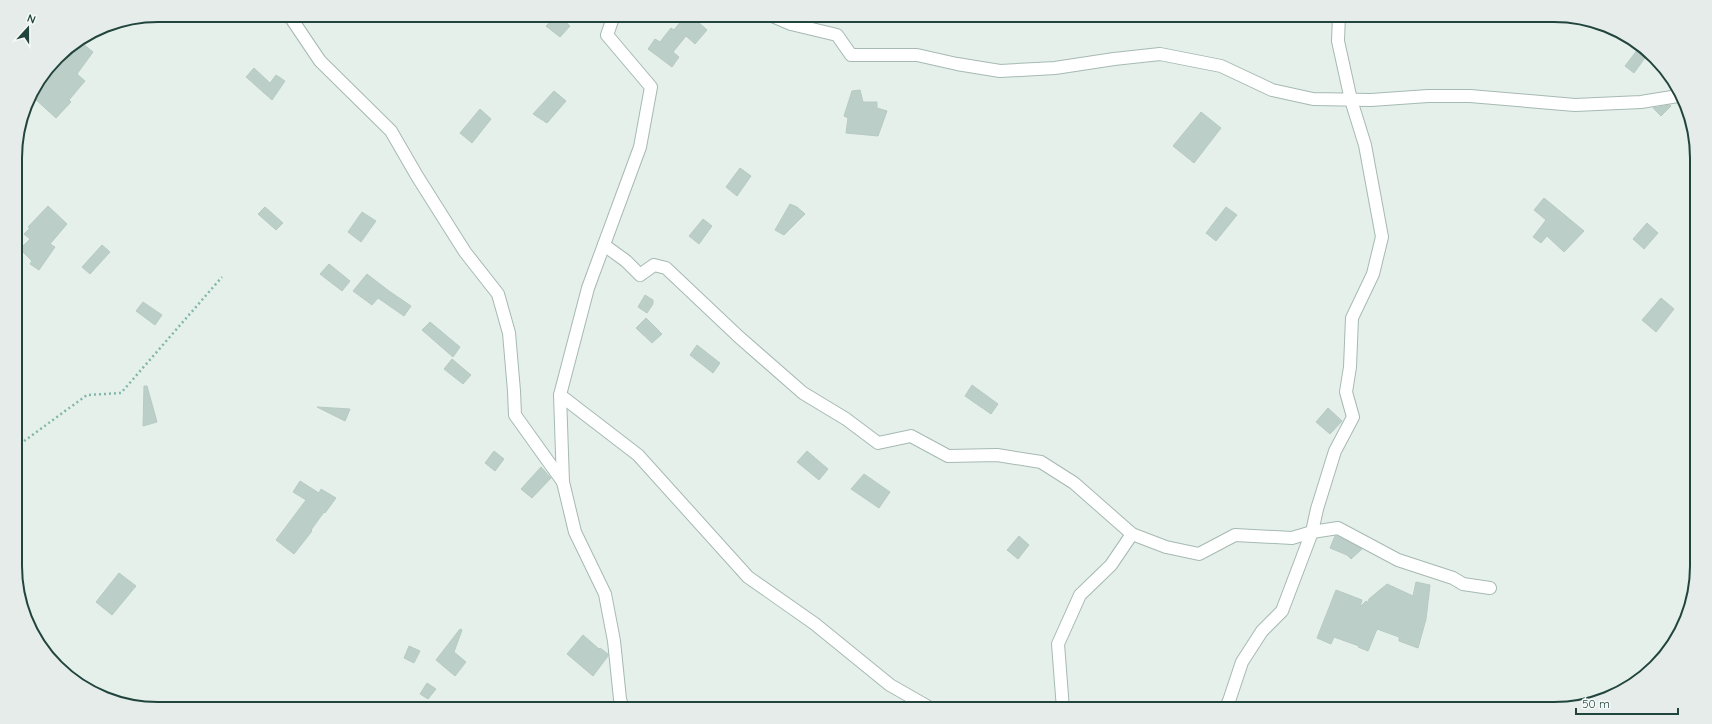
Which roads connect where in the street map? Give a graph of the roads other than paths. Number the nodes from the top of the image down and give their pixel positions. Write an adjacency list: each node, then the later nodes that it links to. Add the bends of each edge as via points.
1 (293, 22): 9 (street, via 320,61 391,131 465,252 498,294 509,333 515,415)
2 (612, 22): 7 (street, via 607,35 651,87 640,147)
3 (787, 22): 6 (street, via 837,35 851,55 917,55 1000,71 1054,68 1160,54 1221,66 1272,90 1313,99)
4 (1339, 22): 6 (street, via 1338,41)
5 (1675, 96): 6 (street, via 1641,102 1575,105 1470,96)
6 (1351, 100): 10 (street, via 1365,145 1382,237 1373,274 1352,318 1346,392 1353,417 1335,451)
7 (604, 245): 8 (street, via 588,288); 11 (street, via 640,275 654,265 666,268 803,393 846,419 878,443 911,436 948,456 997,455 1041,462 1074,484)
8 (560, 394): 9 (street); 14 (street, via 638,455 748,577 815,624 890,685)
9 (563, 482): 13 (street, via 575,532 605,594 614,641)
10 (1312, 532): 11 (street, via 1292,538 1235,535 1199,554 1166,547); 12 (street, via 1338,528 1398,560 1453,578 1463,584); 16 (street, via 1282,611 1262,631 1242,662)
11 (1132, 534): 15 (street, via 1111,565 1080,595 1058,644)
12 (1490, 588)
13 (621, 702)
14 (920, 702)
15 (1062, 702)
16 (1228, 702)

